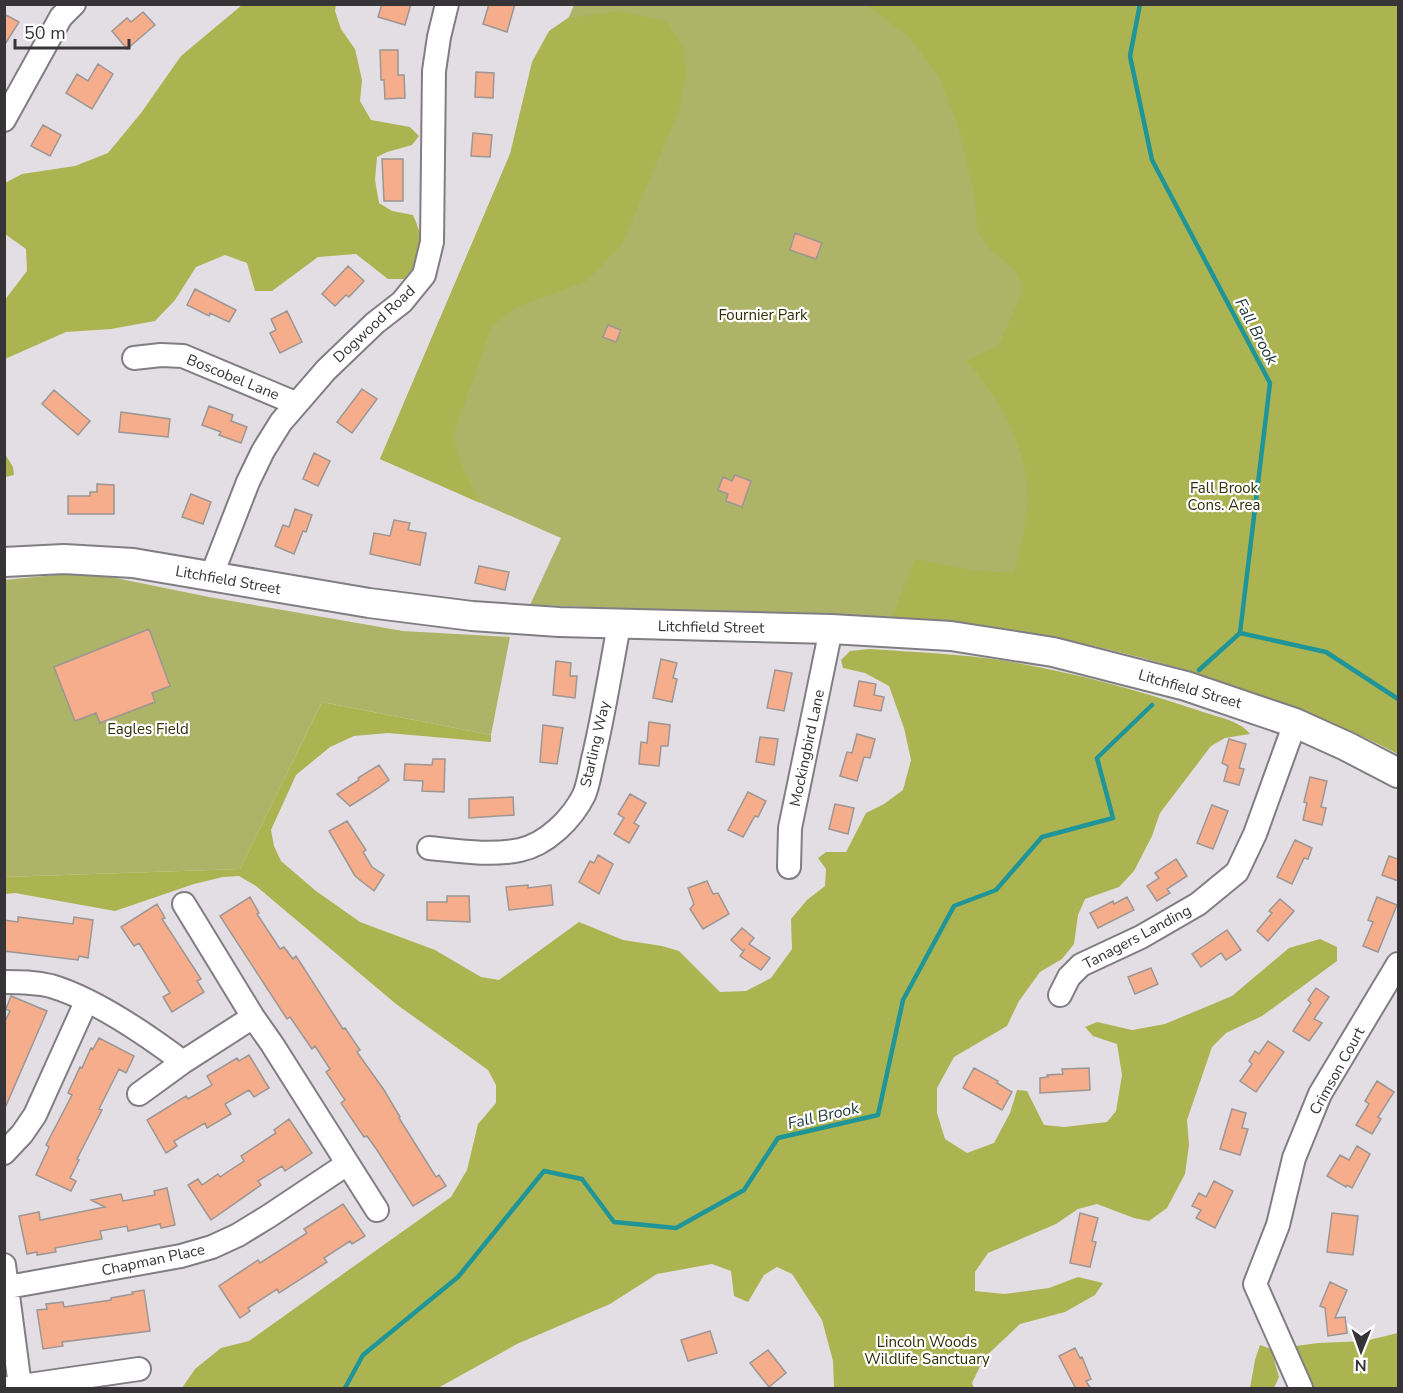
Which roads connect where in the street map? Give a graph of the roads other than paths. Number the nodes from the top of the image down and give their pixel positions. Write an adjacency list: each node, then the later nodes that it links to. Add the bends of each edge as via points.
1 (74, 4): 3 (street, via 61,17)
2 (447, 4): 5 (street, Dogwood Road, via 434,71 432,242 424,275 402,302 375,323)
3 (4, 120)
4 (134, 358): 5 (street, Boscobel Lane, via 183,356)
5 (295, 403): 7 (street, Dogwood Road, via 262,451)
6 (4, 562): 7 (main road, Litchfield Street, via 99,559)
7 (211, 577): 8 (main road, Litchfield Street, via 472,616)
8 (619, 625): 9 (main road, Litchfield Street); 12 (street, Starling Way, via 584,794 567,821 546,838 522,849 478,853)
9 (831, 629): 10 (main road, Litchfield Street, via 951,636 1053,652 1186,686); 13 (street, Mockingbird Lane, via 790,828)
10 (1295, 723): 11 (main road, Litchfield Street); 17 (street, Tanagers Landing, via 1237,872 1198,904 1141,937 1081,964)
11 (1398, 773)
12 (429, 848)
13 (789, 867)
14 (184, 904): 19 (street)
15 (1398, 964): 28 (street, Crimson Court, via 1320,1094 1294,1158 1278,1225 1254,1284)
16 (4, 982): 18 (street, via 52,987)
17 (1060, 995)
18 (86, 1002): 20 (street); 22 (street, via 30,1125)
19 (253, 1017): 20 (street); 23 (street)
20 (183, 1062): 21 (street)
21 (139, 1094)
22 (6, 1147)
23 (347, 1164): 24 (street); 25 (street, Chapman Place, via 261,1221 212,1247 181,1256)
24 (377, 1210)
25 (6, 1276): 27 (street, Chapman Place)
26 (139, 1369): 27 (street, Chapman Place)
27 (14, 1387)
28 (1301, 1389)

